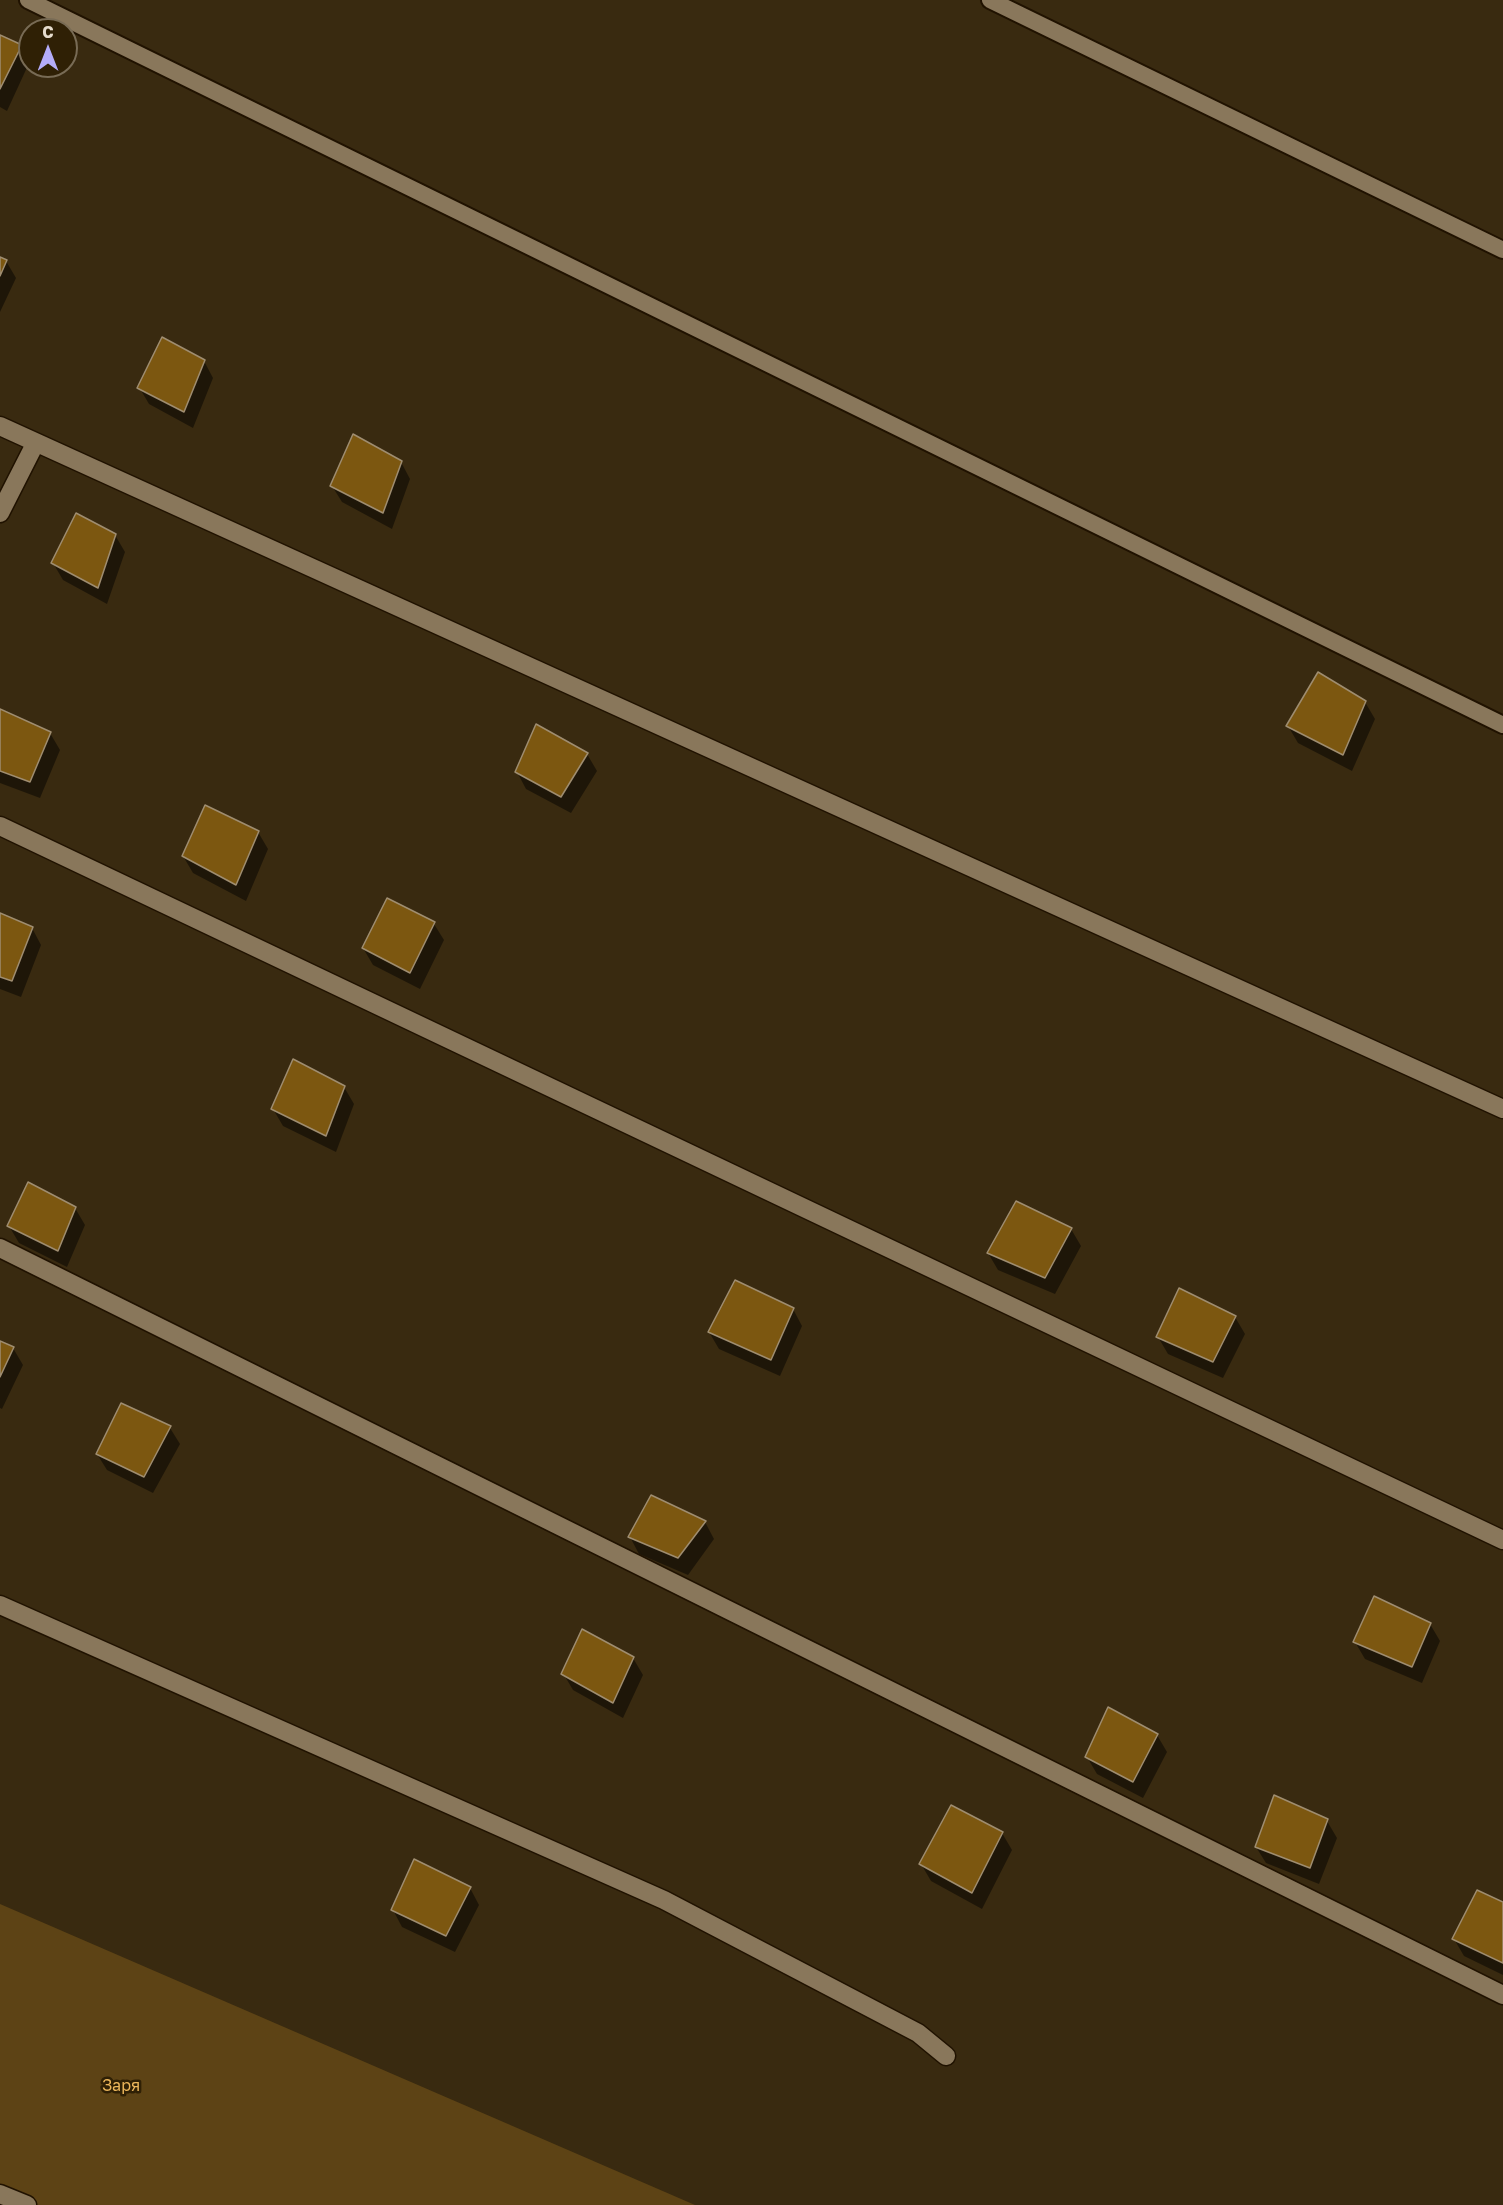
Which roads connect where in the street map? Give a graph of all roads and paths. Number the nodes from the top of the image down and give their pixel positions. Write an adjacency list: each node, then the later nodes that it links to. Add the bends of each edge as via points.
1 (28, 0): 7 (lane)
2 (990, 0): 3 (lane)
3 (1503, 250)
4 (0, 426): 5 (street)
5 (35, 444): 6 (street); 9 (street)
6 (0, 513)
7 (1503, 725)
8 (0, 826): 11 (street)
9 (1503, 1109)
10 (0, 1248): 13 (street)
11 (1503, 1540)
12 (0, 1605): 14 (street, via 664,1900 918,2033)
13 (1503, 1995)
14 (946, 2056)
15 (0, 2194): 16 (street)
16 (27, 2205)

